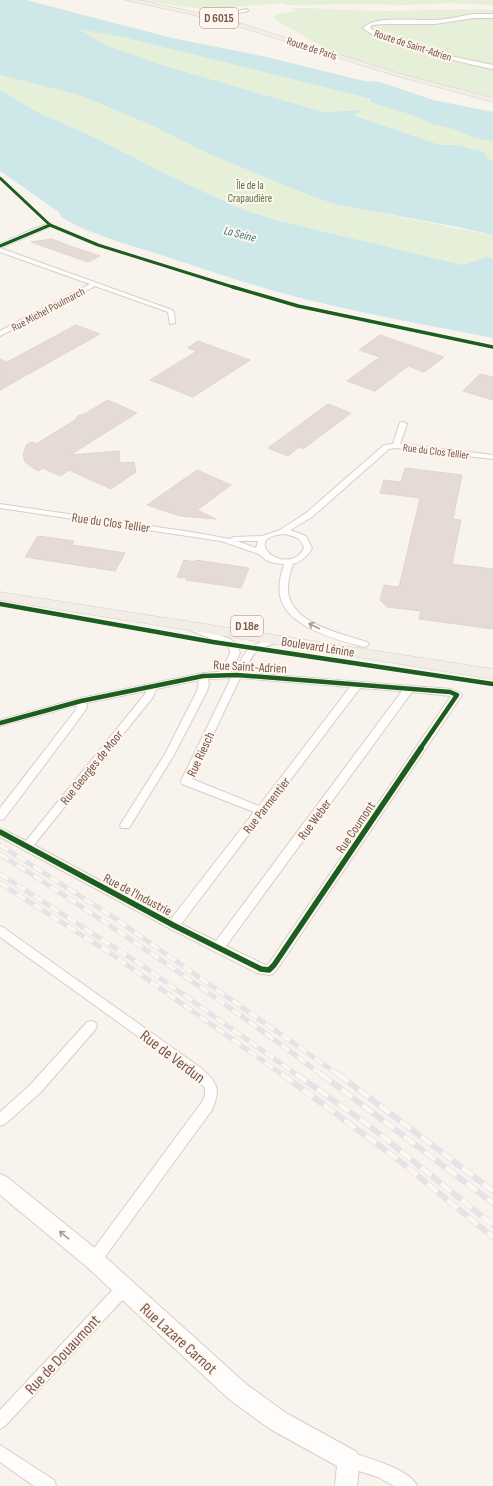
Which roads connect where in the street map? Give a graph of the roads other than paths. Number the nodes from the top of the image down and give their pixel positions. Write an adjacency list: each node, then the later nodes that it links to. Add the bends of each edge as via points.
1 (129, 0): 4 (main road, Route de Paris / D 6015)
2 (248, 10): 4 (street)
3 (493, 16): 5 (main road, Route de Saint-Adrien, via 435,22 384,22 370,24 366,28 375,34 418,48)
4 (215, 17): 6 (main road, Route de Paris / D 6015, via 395,74)
5 (493, 67)
6 (493, 100)
7 (50, 225): 8 (street)
8 (0, 246)
9 (0, 250): 10 (street, Rue Michel Poulmarch)
10 (96, 284): 11 (street, Rue Michel Poulmarch, via 170,311); 12 (street, Rue Michel Poulmarch)
11 (172, 323)
12 (0, 334)
13 (403, 424): 14 (street)
14 (396, 446): 15 (street, Rue du Clos Tellier); 17 (street, Rue du Clos Tellier, via 384,450)
15 (493, 458)
16 (0, 506): 21 (street, Rue du Clos Tellier)
17 (309, 515): 18 (street, Rue du Clos Tellier); 19 (street)
18 (282, 532): 19 (street); 20 (street, Rue du Clos Tellier)
19 (302, 537): 23 (street, via 308,544 307,551 300,558)
20 (264, 538): 21 (street, Rue du Clos Tellier); 22 (street, via 260,544)
21 (222, 539): 22 (street, Rue du Clos Tellier)
22 (261, 552): 23 (street, Rue du Clos Tellier, via 275,560)
23 (289, 561): 28 (street, one-way to 23, via 316,627 289,609 282,591 283,575)
24 (0, 588): 28 (main road, Boulevard Lénine / D 18e)
25 (0, 596): 26 (main road, Boulevard Lénine / D 18e)
26 (185, 626): 27 (main road, Boulevard Lénine / D 18e); 30 (street, via 221,638 233,645 235,652)
27 (276, 640): 31 (main road, Boulevard Lénine / D 18e); 32 (street, via 253,648 246,656)
28 (364, 644): 29 (main road, Boulevard Lénine / D 18e)
29 (493, 664)
30 (225, 674): 32 (street, Rue Saint-Adrien); 33 (street, Rue Saint-Adrien)
31 (493, 674)
32 (239, 675): 34 (street, Rue Saint-Adrien); 40 (street, Rue Riesch, via 186,781)
33 (203, 676): 35 (street, Rue Saint-Adrien); 42 (street, via 204,686 169,755)
34 (358, 684): 36 (street, Rue Saint-Adrien); 40 (street, Rue Parmentier)
35 (152, 686): 38 (street, Rue Saint-Adrien); 44 (street, Rue Georges de Moor, via 150,695)
36 (409, 690): 37 (street, Rue Saint-Adrien); 47 (street, Rue Weber)
37 (456, 694): 48 (street, Rue Coumont, via 408,769 274,965)
38 (82, 701): 39 (street, Rue Saint-Adrien); 41 (street, via 79,713)
39 (0, 723)
40 (261, 811): 45 (street, Rue Parmentier)
41 (0, 816)
42 (125, 825)
43 (0, 832): 44 (street, Rue de l'Industrie)
44 (27, 847): 45 (street, Rue de l'Industrie)
45 (173, 925): 47 (street, Rue de l'Industrie)
46 (0, 931): 52 (street, Rue de Verdun, via 211,1084 212,1095 207,1106)
47 (218, 948): 48 (street, Rue de l'Industrie)
48 (268, 970)
49 (91, 1026): 50 (street, via 35,1089)
50 (0, 1120)
51 (0, 1183): 52 (main road, Rue Lazare Carnot, one-way to 51)
52 (94, 1260): 53 (main road, Rue Lazare Carnot)
53 (124, 1288): 54 (street, Rue de Douaumont); 56 (main road, Rue Lazare Carnot, via 238,1392 278,1421)
54 (0, 1421)
55 (0, 1453): 57 (street)
56 (349, 1460): 58 (main road); 59 (street, via 382,1470)
57 (48, 1486)
58 (346, 1486)
59 (409, 1486)

